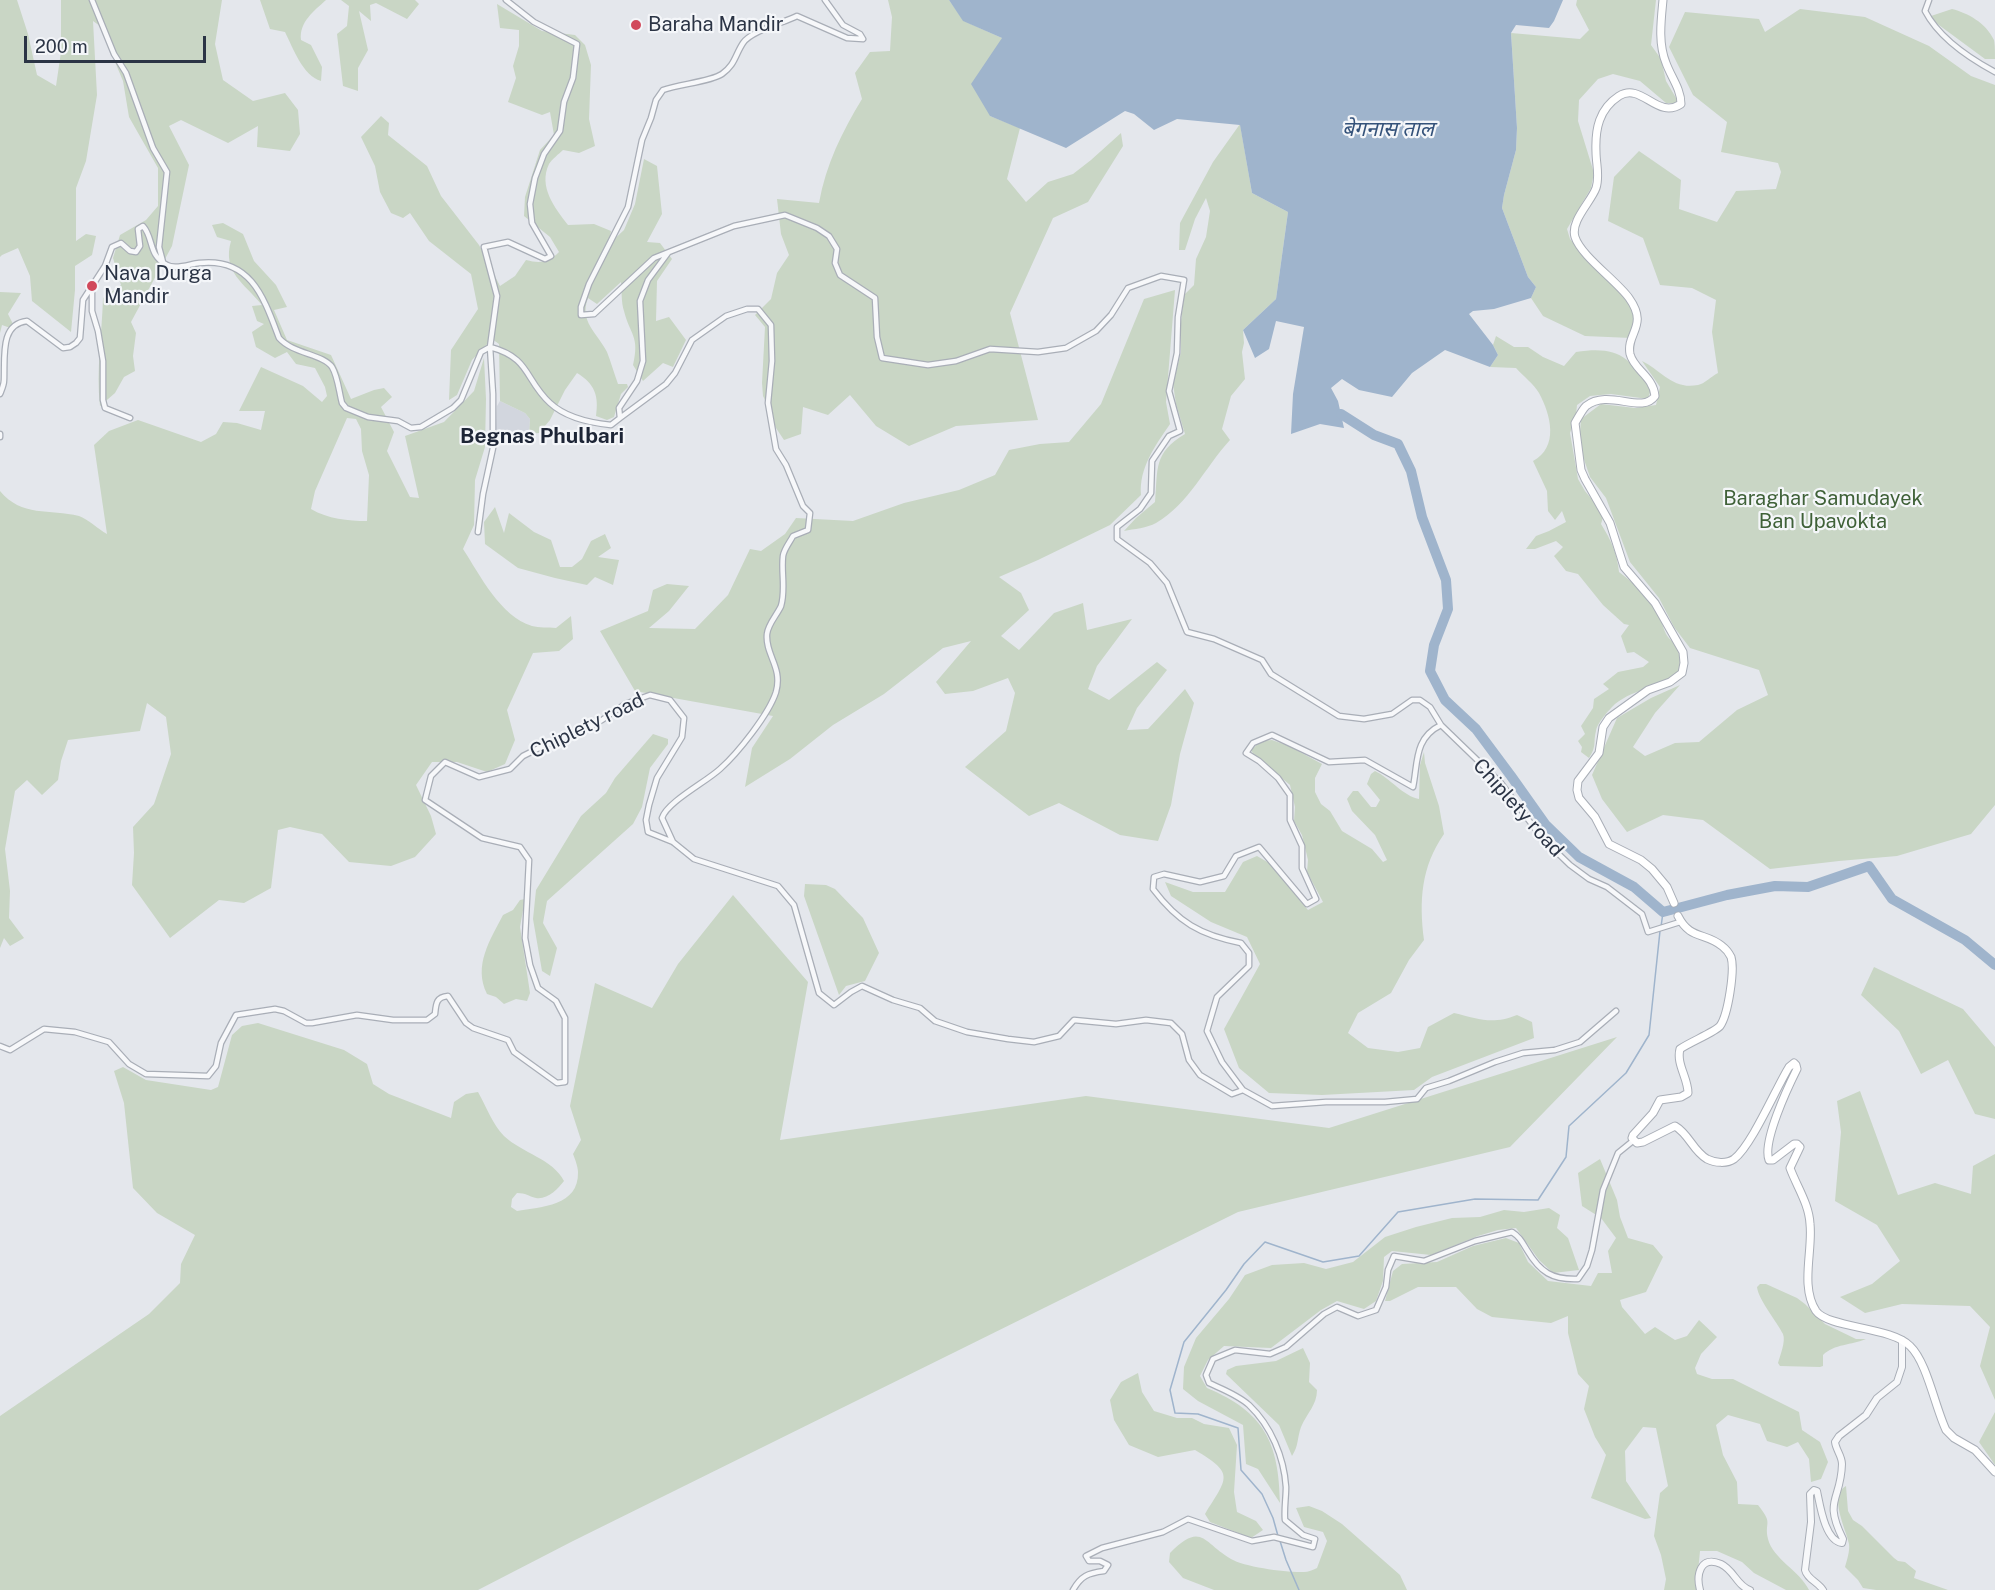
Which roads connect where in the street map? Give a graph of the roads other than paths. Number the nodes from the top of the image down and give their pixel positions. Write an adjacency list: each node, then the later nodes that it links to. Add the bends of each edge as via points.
1 (92, 0): 8 (street, via 126,73 153,148 167,172 159,247)
2 (506, 0): 10 (street, via 534,22 577,44 560,131 543,154 530,204 532,223 551,256 545,259 508,242 484,247 497,296)
3 (825, 0): 7 (street, via 843,25 863,39 847,38 797,16 753,34 721,75 663,90 642,140 628,207 589,284 581,315 594,314 654,258)
4 (1663, 0): 17 (main road, via 1660,32 1665,61 1681,104 1667,110 1633,93 1621,95 1605,108 1597,125 1596,187 1575,227 1579,244 1634,305 1638,322 1630,355 1654,387 1655,396 1641,404 1606,398 1586,406 1575,423 1581,470 1610,523 1624,567 1655,603 1683,652 1684,663 1682,673 1670,682 1648,690 1610,718 1603,727 1599,753 1578,781 1577,790 1610,844 1652,869)
5 (1929, 0): 6 (street, via 1925,11 1931,23 1965,53)
6 (1995, 72)
7 (669, 252): 13 (street, via 648,280 640,301 643,361 637,381 620,408); 15 (street, Chiplety road, via 734,226 785,216 817,228 829,236 837,249 840,275 875,298 882,358 928,365 956,362 990,349 1038,352 1066,348 1096,331 1128,288 1161,276 1184,280 1169,391 1179,431 1169,436 1152,461 1152,493 1140,509 1117,527 1117,539 1150,563 1167,583 1187,632 1262,660 1270,674 1339,716 1364,719 1392,714 1420,699)
8 (163, 262): 9 (street, via 154,254 147,231 140,227 139,250 133,252 121,243 115,244); 10 (street, via 170,266 228,264 242,273 263,295 279,338 291,348 328,363 343,406 368,417 416,428 431,423 461,400 481,352)
9 (92, 288): 11 (street, via 81,306 80,338 70,347 63,348 27,321 11,325 2,337 4,378); 12 (street, via 92,311 103,361 105,408)
10 (490, 347): 13 (street, via 519,360 541,393 558,409 608,425); 14 (street, via 493,448)
11 (0, 394)
12 (130, 418)
13 (620, 418): 16 (street, via 666,384 693,340 726,316 758,309 771,325 771,428 776,448 810,513 808,530 793,536 784,554 784,592 767,633 778,670 776,691 756,727 735,753 664,813 662,818)
14 (478, 532)
15 (1441, 725): 18 (street, Chiplety road, via 1501,783 1542,838 1588,879 1607,887 1642,914 1648,932); 21 (street, via 1423,741 1415,759 1413,787 1365,760 1329,762 1272,735 1253,743 1246,753 1278,778 1290,795 1290,820 1302,846 1302,868 1316,899 1307,904 1259,847 1236,856 1224,876 1200,882 1164,874 1154,877 1153,889 1181,921 1216,938 1241,943 1249,953 1249,966 1217,997 1207,1031 1222,1062)
16 (673, 842): 20 (street, Chiplety road, via 648,832 646,820 657,778 682,737 684,717 670,700 650,695 626,704 577,733 523,756 510,769 479,777 445,762 431,776 425,800 482,838 520,847 529,860 525,938 538,988 555,1001 565,1018 566,1082 557,1083 514,1052 508,1040 466,1023 447,996 441,996 435,1014 427,1020 357,1015 306,1023 275,1009 236,1015 221,1043 216,1066 208,1076 146,1074 129,1064 109,1042 75,1032 44,1029 10,1050); 21 (street, Chiplety road, via 694,859 778,885 794,905 819,993 834,1005 862,986 920,1008 935,1021 967,1032 1034,1042 1059,1036 1074,1020 1171,1023 1182,1034 1190,1060 1200,1075 1232,1094)
17 (1674, 903): 18 (street)
18 (1679, 919): 22 (main road, via 1687,931 1720,944 1730,956 1731,985 1720,1027 1680,1049 1688,1093 1660,1100 1633,1135)
19 (1616, 1011): 21 (street, via 1580,1042 1495,1062 1426,1088 1417,1099 1272,1106)
20 (0, 1046)
21 (1243, 1090)
22 (1634, 1140): 23 (main road, via 1643,1142 1675,1126 1707,1159 1730,1161 1748,1141 1789,1067 1797,1065 1771,1135 1768,1156 1773,1160 1794,1144 1800,1147 1790,1168 1810,1222 1810,1290 1815,1308 1832,1321); 25 (street, via 1618,1153 1603,1190 1592,1250 1578,1279 1562,1280 1546,1274 1520,1237 1512,1232 1475,1241 1424,1261 1394,1256 1376,1310 1358,1316 1337,1307 1286,1347 1270,1354 1235,1350 1213,1359 1206,1375 1209,1383 1249,1405 1271,1433 1283,1468 1285,1520 1303,1535 1315,1539 1313,1547 1275,1537 1252,1541 1188,1519 1163,1532 1086,1556 1089,1561 1108,1565 1104,1571 1079,1579)
23 (1902, 1340): 24 (main road, via 1921,1364 1946,1430 1975,1450); 28 (street, via 1898,1382 1835,1442 1842,1462 1833,1510 1842,1543 1833,1538 1822,1517 1817,1491 1810,1494 1805,1569)
24 (1995, 1472)
25 (1073, 1590)
26 (1700, 1590): 27 (street, via 1700,1570 1715,1562)
27 (1750, 1590)
28 (1823, 1590)

